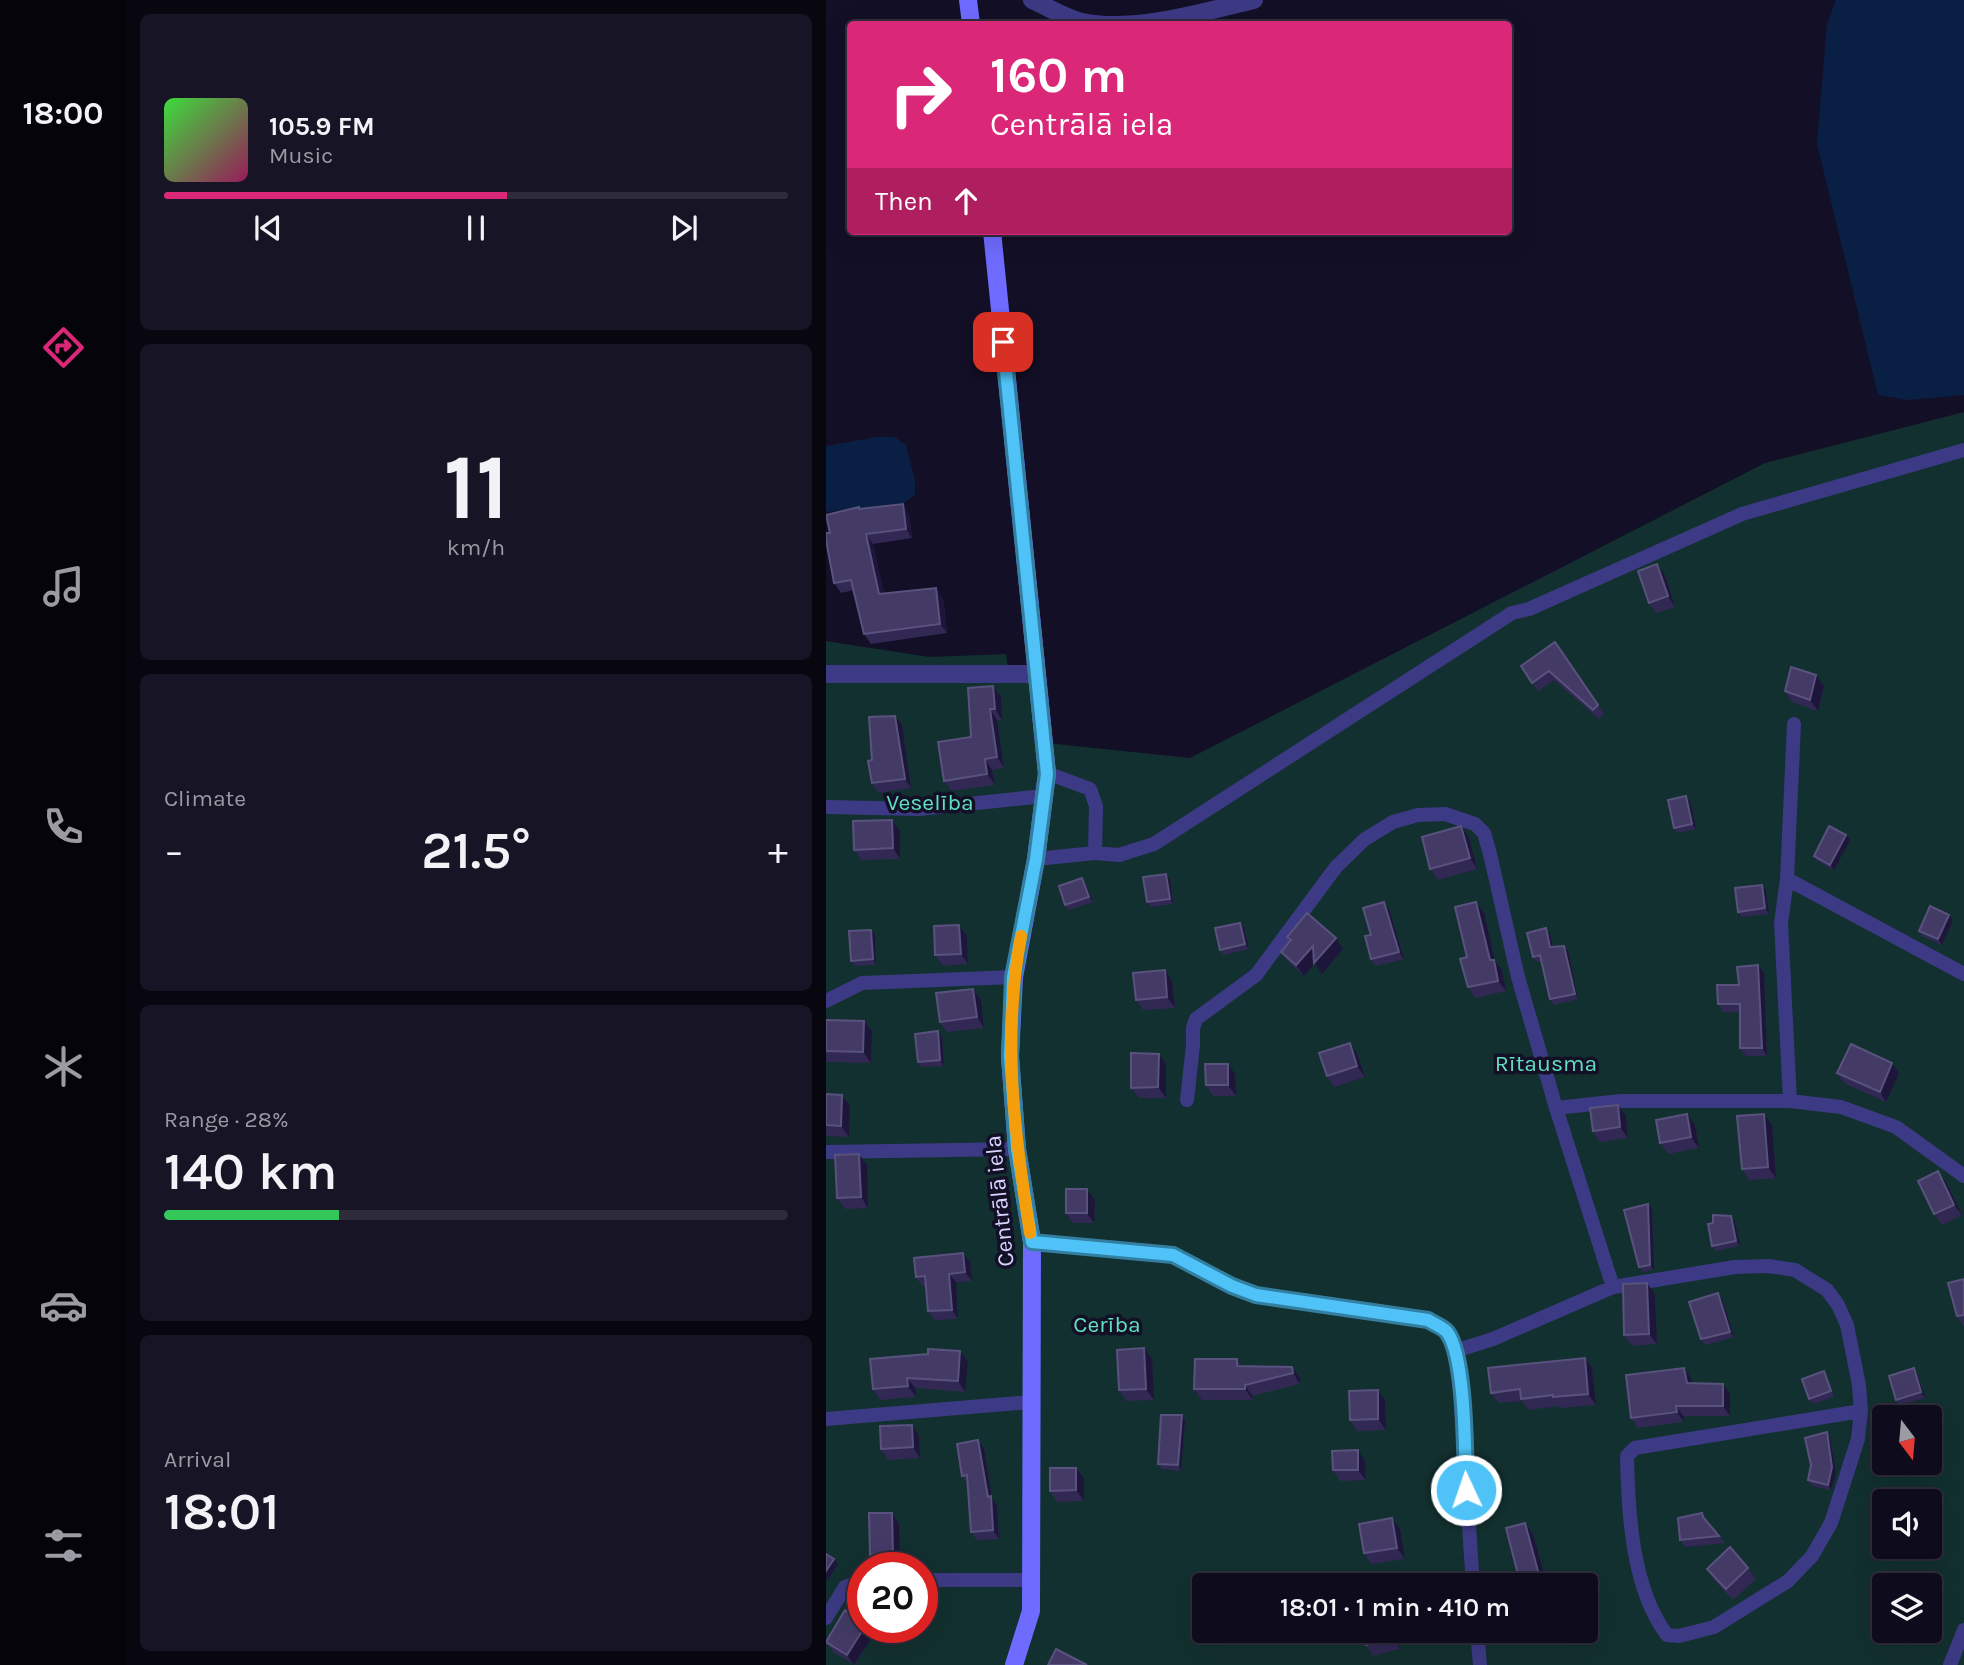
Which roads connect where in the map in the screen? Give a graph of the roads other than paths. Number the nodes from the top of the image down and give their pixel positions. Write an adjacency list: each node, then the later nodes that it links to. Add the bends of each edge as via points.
1 (968, 0): 4 (street)
2 (1032, 0): 5 (street)
3 (1254, 0): 6 (street)
4 (971, 21)
5 (1079, 21)
6 (1146, 21)
7 (992, 235): 10 (street, Centrālā iela)
8 (1964, 450): 15 (lane, via 1742,514 1512,613 1154,844 1119,855)
9 (826, 674): 10 (street)
10 (1037, 674): 12 (street, Centrālā iela)
11 (1794, 724): 17 (lane)
12 (1047, 774): 13 (street, Centrālā iela); 15 (lane, via 1090,789 1096,806)
13 (1044, 796): 14 (lane, via 919,809); 16 (street, Centrālā iela)
14 (827, 807)
15 (1095, 853): 16 (lane)
16 (1036, 859): 19 (street, Centrālā iela)
17 (1787, 879): 18 (lane); 22 (lane, via 1781,923)
18 (1964, 974)
19 (1013, 977): 20 (lane, via 862,983); 24 (street, Centrālā iela, via 1010,1056)
20 (826, 1001)
21 (1187, 1100): 23 (lane, via 1196,1018 1256,975 1336,867 1365,839 1393,822 1445,814 1475,824 1483,833)
22 (1790, 1101): 23 (lane, via 1621,1101); 26 (lane, via 1841,1107 1896,1127)
23 (1556, 1108): 28 (lane)
24 (1017, 1149): 25 (lane); 27 (street, Centrālā iela)
25 (826, 1152)
26 (1964, 1176)
27 (1032, 1242): 29 (lane, via 1173,1255 1256,1295 1428,1320 1446,1331); 30 (street, Centrālā iela)
28 (1613, 1287): 29 (lane); 31 (lane, via 1735,1267 1795,1270 1825,1287 1838,1305 1854,1354)
29 (1455, 1351): 33 (lane)
30 (1031, 1402): 32 (lane); 35 (street, Centrālā iela)
31 (1861, 1411): 31 (lane, via 1858,1439 1831,1523 1812,1556 1788,1581 1714,1627 1667,1635 1657,1622 1639,1573 1628,1502 1627,1456 1635,1448)
32 (826, 1419)
33 (1472, 1573)
34 (938, 1580): 35 (lane)
35 (1031, 1580): 40 (street, Centrālā iela, via 1031,1611)
36 (847, 1586): 37 (lane)
37 (826, 1618)
38 (1964, 1630): 42 (lane)
39 (1478, 1643): 41 (lane)
40 (1014, 1665)
41 (1480, 1665)
42 (1950, 1665)

